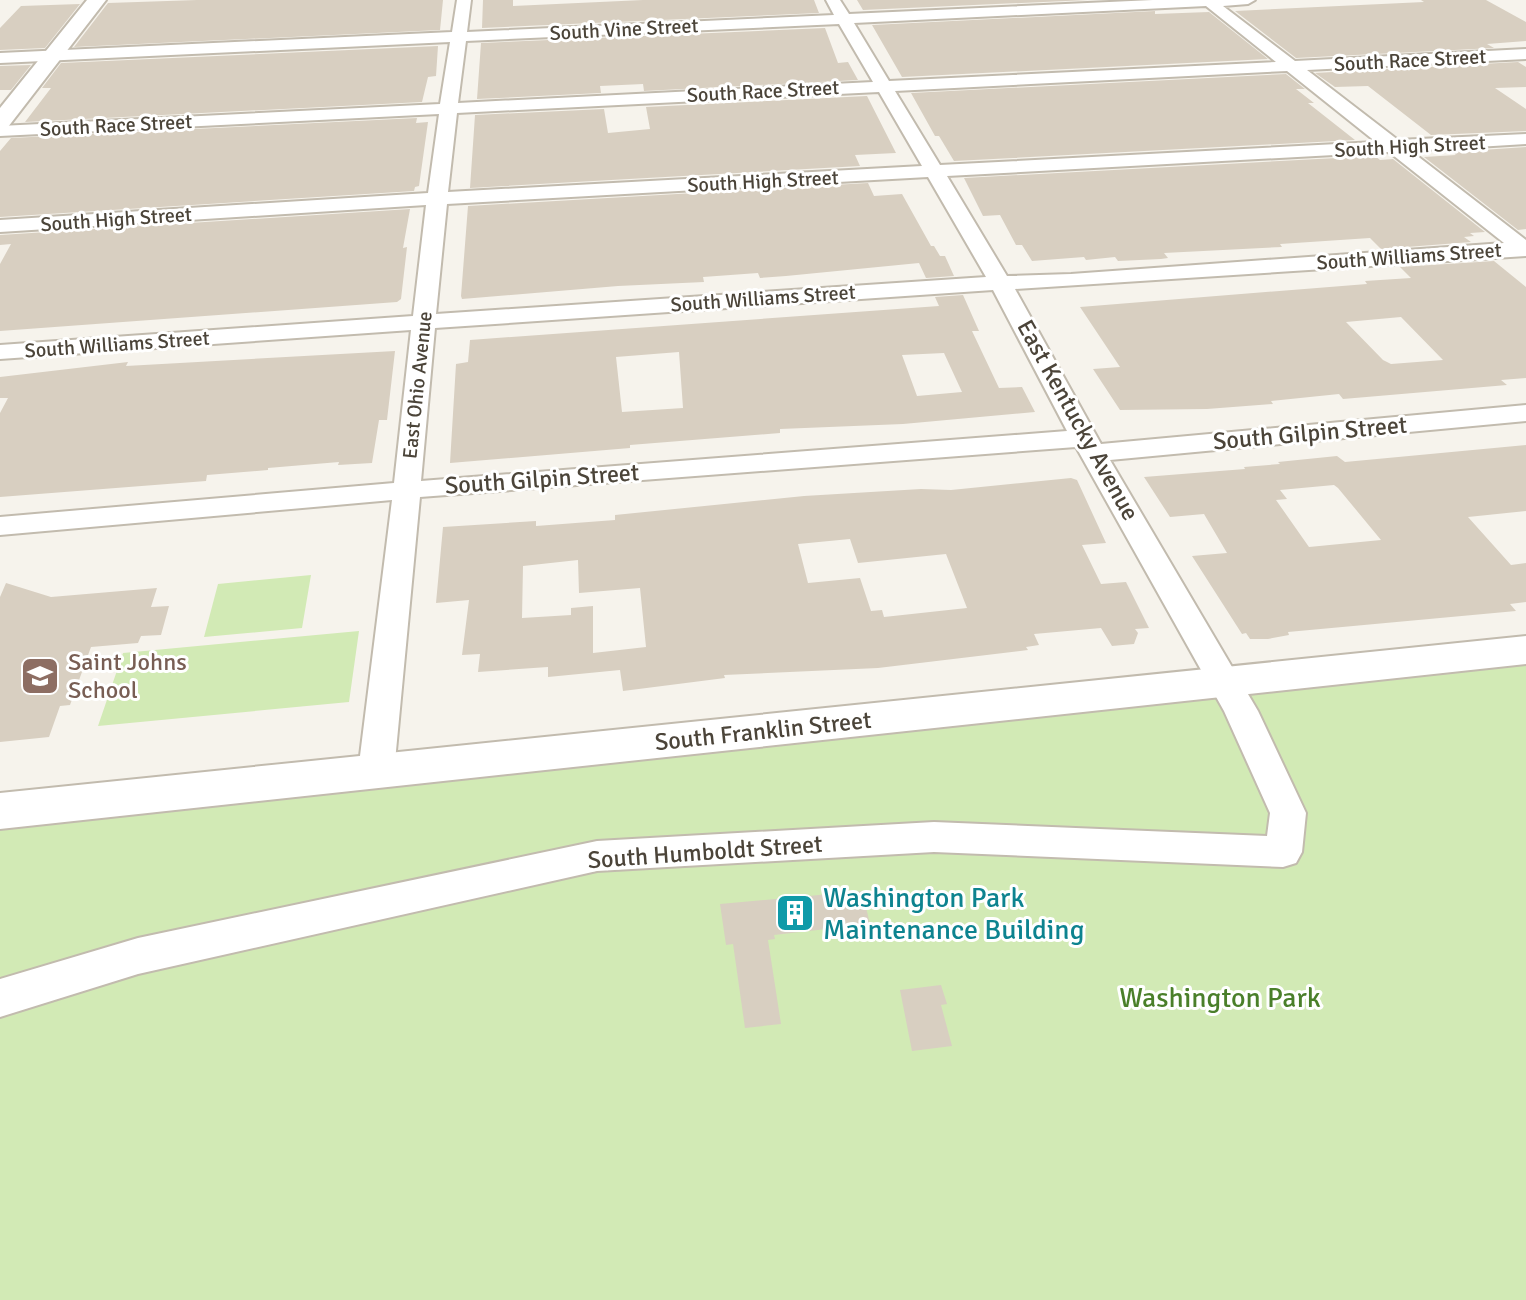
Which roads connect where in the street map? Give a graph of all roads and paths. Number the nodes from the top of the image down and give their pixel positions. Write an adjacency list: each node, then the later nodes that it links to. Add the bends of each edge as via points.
1 (97, 0): 8 (street)
2 (464, 0): 6 (street, East Ohio Avenue)
3 (1248, 0): 4 (street, South Vine Street)
4 (1208, 1): 5 (street, South Vine Street); 10 (street)
5 (839, 9): 6 (street, South Vine Street); 11 (street, East Kentucky Avenue)
6 (459, 36): 8 (street, South Vine Street); 12 (street, East Ohio Avenue)
7 (1526, 54): 10 (street, South Race Street)
8 (52, 55): 9 (street, South Vine Street); 13 (street)
9 (0, 58)
10 (1291, 65): 11 (street, South Race Street); 16 (street)
11 (886, 86): 12 (street, South Race Street); 17 (street, East Kentucky Avenue)
12 (451, 108): 14 (street, South Race Street); 18 (street, East Ohio Avenue)
13 (0, 122)
14 (0, 131)
15 (1526, 139): 16 (street, South High Street)
16 (1395, 147): 17 (street, South High Street); 20 (street)
17 (936, 172): 18 (street, South High Street); 21 (street, East Kentucky Avenue)
18 (439, 198): 19 (street, South High Street); 22 (street, East Ohio Avenue)
19 (0, 226)
20 (1525, 249): 21 (street, South Williams Street)
21 (1001, 284): 22 (street, South Williams Street); 25 (street, East Kentucky Avenue)
22 (423, 322): 23 (street, South Williams Street); 26 (street, East Ohio Avenue)
23 (0, 352)
24 (1526, 413): 25 (street, South Gilpin Street)
25 (1089, 446): 26 (street, South Gilpin Street); 29 (street, East Kentucky Avenue)
26 (406, 490): 27 (street, South Gilpin Street); 30 (street, East Ohio Avenue)
27 (0, 526)
28 (1526, 650): 29 (street, South Franklin Street)
29 (1226, 683): 30 (street, South Franklin Street); 32 (street, East Kentucky Avenue, via 1288,813)
30 (376, 772): 31 (street, South Franklin Street)
31 (0, 811)
32 (1283, 852): 33 (street, South Humboldt Street, via 934,837 597,856 138,956)
33 (0, 998)

